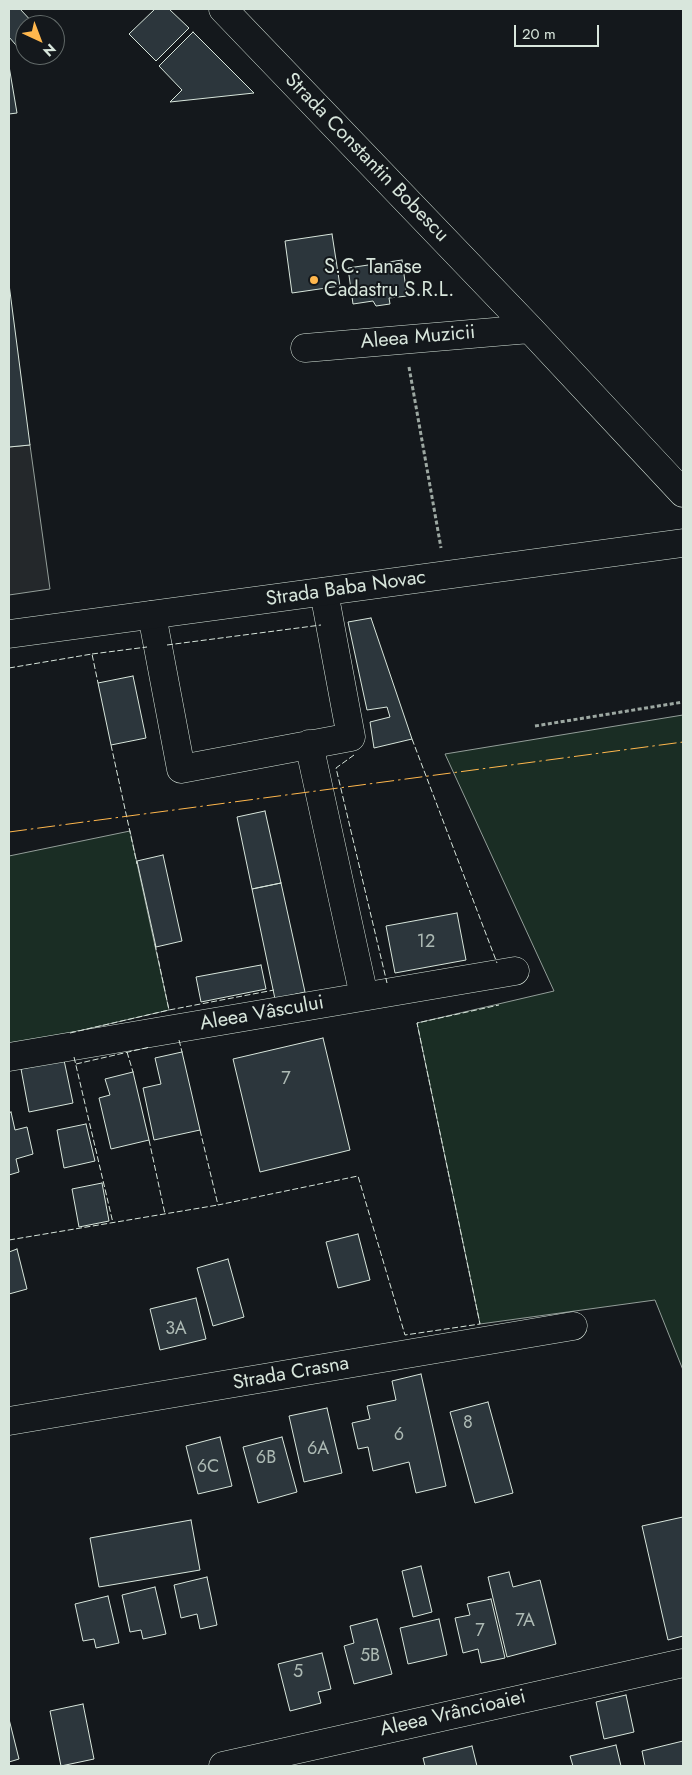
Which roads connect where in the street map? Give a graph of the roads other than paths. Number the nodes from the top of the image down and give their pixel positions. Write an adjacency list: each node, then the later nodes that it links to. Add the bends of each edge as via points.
1 (223, 9): 2 (street, Strada Constantin Bobescu)
2 (530, 329): 3 (street, Aleea Muzicii); 4 (street, Strada Constantin Bobescu)
3 (305, 348)
4 (683, 493)
5 (683, 543): 6 (street, Strada Baba Novac)
6 (324, 592): 7 (street, Strada Baba Novac); 9 (street, via 351,737)
7 (152, 615): 8 (street, Strada Baba Novac); 9 (street, via 181,769)
8 (9, 634)
9 (309, 744): 11 (street)
10 (515, 971): 11 (street, Aleea Vâscului)
11 (364, 996): 12 (street, Aleea Vâscului)
12 (9, 1057)
13 (573, 1326): 14 (street, Strada Crasna)
14 (9, 1421)
15 (683, 1663): 16 (street, Aleea Vrâncioaiei)
16 (223, 1766)

